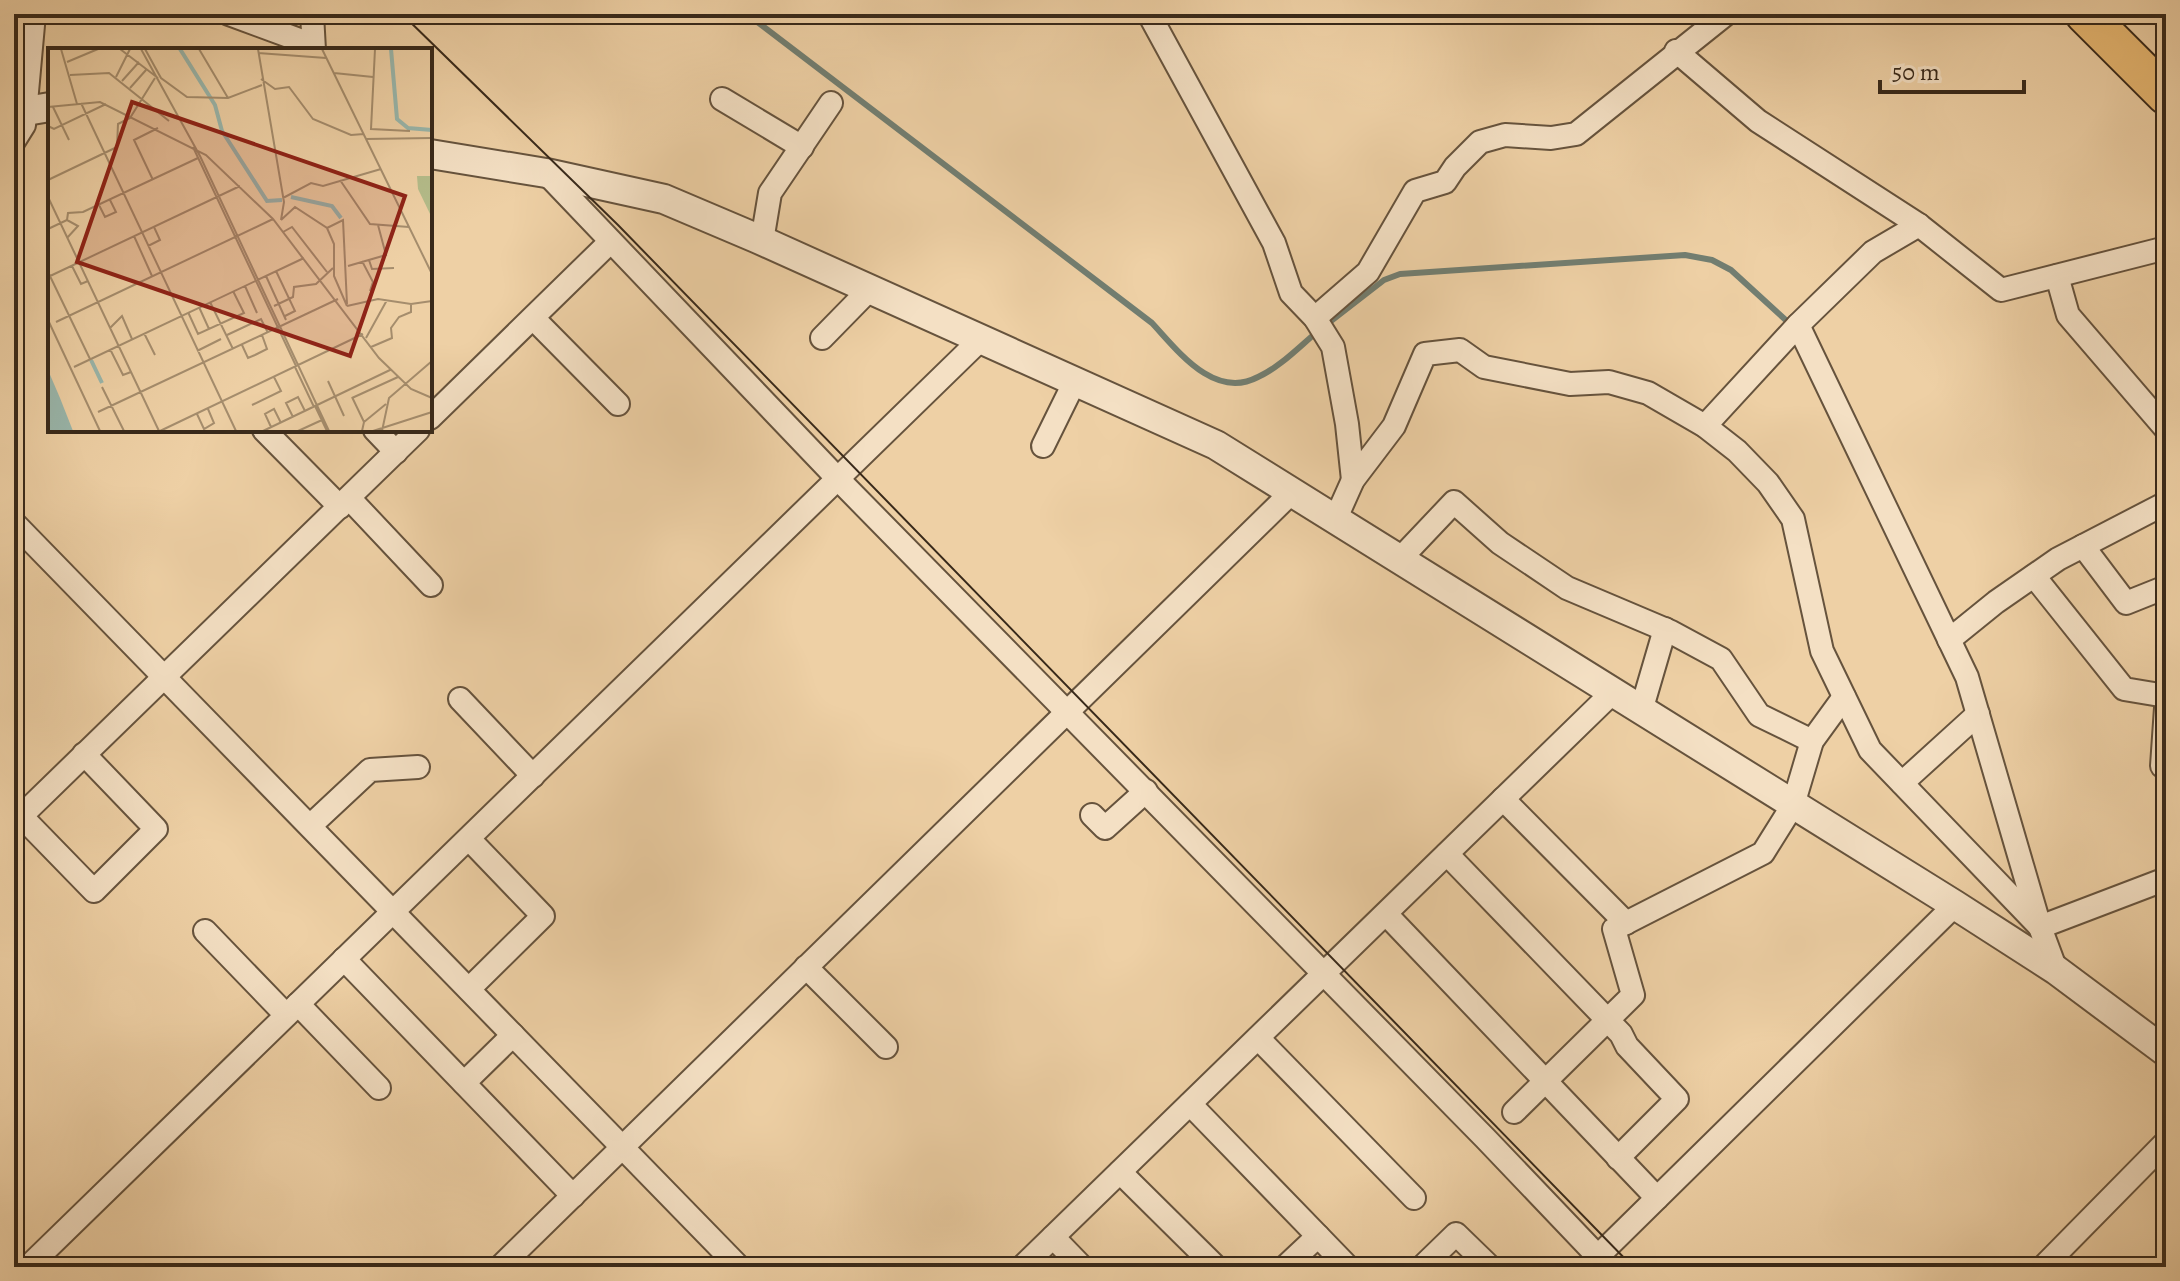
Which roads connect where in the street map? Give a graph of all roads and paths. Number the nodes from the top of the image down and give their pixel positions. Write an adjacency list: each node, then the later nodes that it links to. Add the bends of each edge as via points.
1 (34, 14): 12 (street)
2 (229, 14): 7 (street)
3 (312, 14): 7 (street)
4 (1149, 14): 24 (street, via 1274,243 1291,293)
5 (1726, 14): 8 (street)
6 (2085, 14): 9 (highway)
7 (314, 47)
8 (1676, 51): 17 (street, via 1758,121); 24 (street, via 1576,134 1505,135 1480,142 1445,182 1415,191 1368,272)
9 (2166, 95)
10 (722, 99): 14 (street)
11 (831, 103): 14 (street)
12 (29, 110): 13 (street)
13 (14, 141)
14 (802, 147): 18 (street, via 770,193)
15 (432, 154): 16 (street)
16 (546, 173): 18 (street, via 664,199); 19 (street)
17 (1919, 225): 21 (street, via 2001,290); 25 (street, via 1873,252)
18 (762, 241): 22 (street)
19 (610, 242): 23 (street); 38 (street)
20 (2166, 248): 21 (street)
21 (2057, 276): 32 (street, via 2068,315)
22 (869, 290): 26 (street); 27 (street)
23 (533, 318): 29 (street); 30 (street)
24 (1318, 323): 39 (street, via 1333,347)
25 (1798, 325): 31 (street); 51 (street)
26 (822, 338)
27 (979, 341): 28 (street); 38 (street)
28 (1074, 383): 36 (street); 40 (street, via 1216,445)
29 (618, 404)
30 (432, 416)
31 (1705, 426): 39 (street, via 1648,393 1609,382 1570,384 1484,367 1460,350 1425,354 1394,426); 55 (street, via 1768,483 1793,519 1822,651)
32 (2166, 429)
33 (266, 432): 41 (street)
34 (377, 432): 37 (street)
35 (416, 432): 37 (street)
36 (1043, 446)
37 (396, 452): 41 (street)
38 (839, 480): 58 (street); 65 (street)
39 (1353, 480): 43 (street)
40 (1293, 491): 43 (street); 58 (street)
41 (344, 502): 48 (street); 52 (street)
42 (2166, 503): 45 (street)
43 (1336, 518): 46 (street)
44 (14, 523): 52 (street)
45 (2083, 546): 47 (street); 49 (street, via 2126,603)
46 (1400, 559): 50 (street, via 1454,502 1500,543 1567,588); 53 (street)
47 (2034, 576): 51 (street); 54 (street, via 2124,689)
48 (431, 585)
49 (2166, 587)
50 (1665, 629): 59 (street); 61 (street, via 1721,659 1759,715)
51 (1949, 640): 60 (street)
52 (163, 677): 62 (street); 72 (street)
53 (1612, 693): 59 (street); 68 (street)
54 (2166, 696)
55 (1844, 697): 61 (street); 66 (street, via 1870,750)
56 (460, 699): 65 (street)
57 (2166, 708): 63 (street)
58 (1068, 711): 67 (street); 83 (street)
59 (1641, 711): 69 (street)
60 (1978, 714): 66 (street); 80 (street)
61 (1812, 741): 69 (street)
62 (84, 754): 71 (street); 71 (street, via 156,829 94,891)
63 (2162, 766)
64 (418, 767): 72 (street, via 370,770)
65 (533, 776): 73 (street)
66 (1902, 783): 80 (street)
67 (1146, 791): 70 (street, via 1105,828); 85 (street)
68 (1503, 799): 74 (street); 79 (street)
69 (1793, 805): 76 (street); 79 (street, via 1763,853)
70 (1092, 815)
71 (17, 819)
72 (310, 826): 77 (street)
73 (469, 839): 77 (street); 86 (street, via 543,916)
74 (1447, 854): 78 (street); 88 (street)
75 (2166, 879): 80 (street)
76 (1955, 905): 84 (street); 104 (street)
77 (394, 912): 82 (street); 86 (street)
78 (1386, 914): 85 (street); 93 (street)
79 (1626, 923): 88 (street, via 1614,929 1633,995)
80 (2040, 927): 84 (street)
81 (205, 931): 87 (street)
82 (344, 959): 87 (street); 94 (street)
83 (806, 967): 91 (street); 99 (street)
84 (2056, 970): 92 (street)
85 (1324, 974): 90 (street); 107 (street)
86 (469, 989): 89 (street)
87 (292, 1010): 95 (street); 108 (street)
88 (1608, 1021): 93 (street); 100 (street, via 1677,1099)
89 (513, 1035): 94 (street); 99 (street)
90 (1258, 1038): 96 (street); 103 (street)
91 (886, 1047)
92 (2166, 1052)
93 (1545, 1082): 97 (street); 100 (street)
94 (464, 1083): 102 (street)
95 (379, 1088)
96 (1190, 1104): 101 (street); 105 (street)
97 (1514, 1112)
98 (2166, 1142): 118 (street)
99 (622, 1147): 102 (street); 110 (street)
100 (1618, 1158): 104 (street)
101 (1120, 1172): 106 (street); 113 (street)
102 (573, 1196): 109 (street)
103 (1414, 1198)
104 (1657, 1198): 107 (street)
105 (1318, 1236): 114 (street); 115 (street)
106 (1053, 1237): 111 (street); 112 (street)
107 (1598, 1264)
108 (28, 1267)
109 (500, 1267)
110 (739, 1267)
111 (1022, 1267)
112 (1082, 1267)
113 (1216, 1267)
114 (1285, 1267)
115 (1348, 1267)
116 (1422, 1267): 117 (street, via 1456,1234)
117 (1490, 1267)
118 (2043, 1267)

